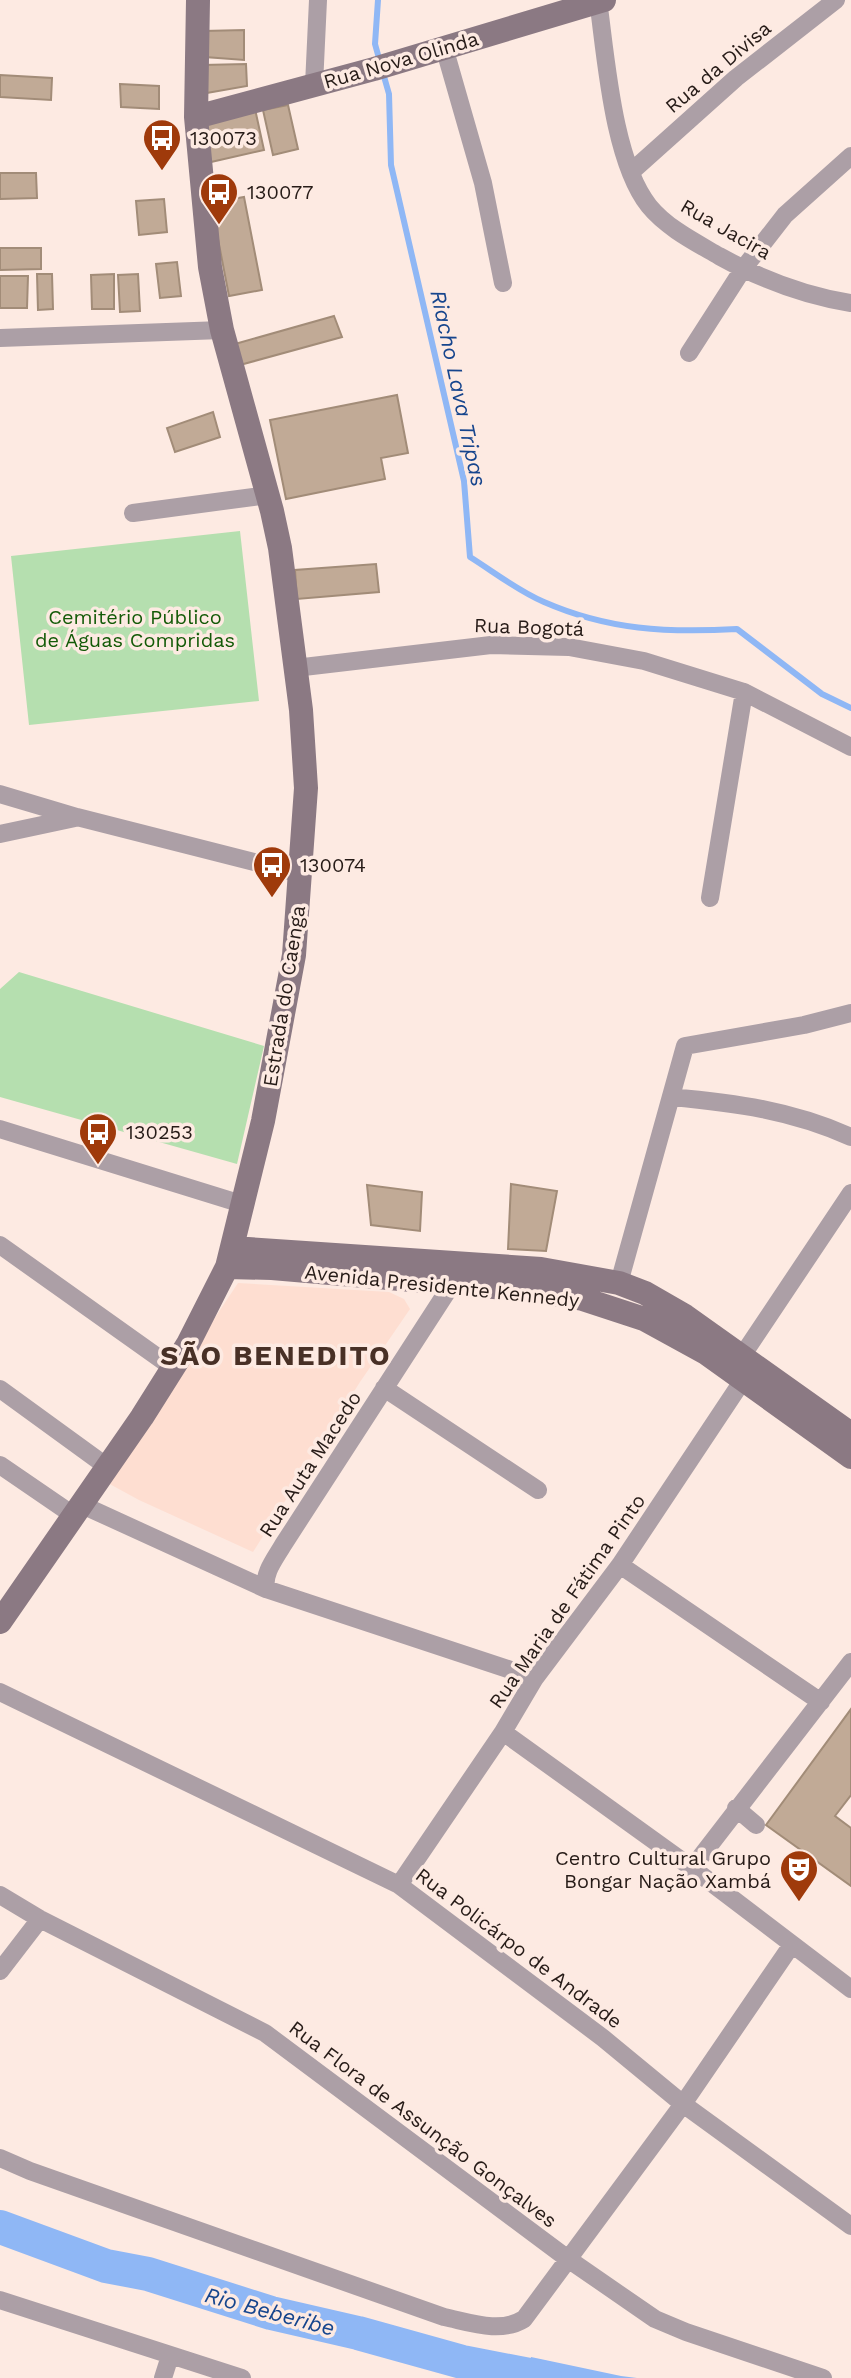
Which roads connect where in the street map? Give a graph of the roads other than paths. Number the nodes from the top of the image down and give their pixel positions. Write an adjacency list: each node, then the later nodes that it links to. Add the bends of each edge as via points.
1 (198, 0): 7 (main road, Estrada do Caenga)
2 (318, 0): 6 (street)
3 (836, 0): 9 (street, Rua da Divisa, via 736,78)
4 (600, 1): 5 (main road, Rua Nova Olinda); 9 (street, Rua Jacira, via 608,81)
5 (444, 47): 6 (main road, Rua Nova Olinda); 11 (street, via 483,183)
6 (314, 85): 7 (main road, Rua Nova Olinda)
7 (196, 117): 13 (main road, Estrada do Caenga, via 210,267)
8 (851, 156): 10 (street, via 785,215)
9 (631, 172): 10 (street, Rua Jacira, via 650,207 669,225)
10 (743, 269): 12 (street, Rua Jacira); 15 (street)
11 (503, 283)
12 (851, 303)
13 (222, 330): 14 (street); 16 (main road, Estrada do Caenga)
14 (0, 338)
15 (689, 353)
16 (268, 495): 17 (street); 18 (main road, Estrada do Caenga)
17 (133, 513)
18 (295, 668): 19 (street, Rua Bogotá, via 491,645 569,647 644,661); 24 (main road, Estrada do Caenga, via 306,788)
19 (744, 692): 20 (street, Rua Bogotá); 25 (street)
20 (848, 739)
21 (0, 794): 22 (street)
22 (77, 817): 23 (street); 24 (street)
23 (0, 834)
24 (301, 874): 31 (main road, Estrada do Caenga, via 287,1005)
25 (710, 898)
26 (851, 1013): 27 (street, via 685,1046)
27 (671, 1097): 29 (street, via 782,1111); 34 (street)
28 (0, 1129): 31 (street)
29 (851, 1137)
30 (851, 1193): 37 (street, Rua Maria de Fátima Pinto)
31 (245, 1205): 33 (main road, Estrada do Caenga)
32 (0, 1245): 36 (street)
33 (230, 1257): 34 (main road, Avenida Presidente Kennedy, via 541,1269); 35 (main road, Avenida Presidente Kennedy, via 272,1268); 36 (main road, Estrada do Caenga)
34 (619, 1283): 37 (main road, Avenida Presidente Kennedy, via 685,1316)
35 (452, 1284): 37 (main road, Avenida Presidente Kennedy, via 583,1299 644,1319); 38 (street, Rua Auta Macedo)
36 (173, 1368): 43 (main road, Estrada do Caenga)
37 (742, 1368): 40 (main road, Avenida Presidente Kennedy); 41 (main road, Avenida Presidente Kennedy); 46 (street, Rua Maria de Fátima Pinto)
38 (384, 1388): 44 (street); 47 (street, Rua Auta Macedo, via 283,1545 265,1580)
39 (0, 1389): 43 (street)
40 (851, 1434)
41 (851, 1457)
42 (0, 1465): 45 (street)
43 (106, 1466): 45 (main road, Estrada do Caenga)
44 (538, 1490)
45 (76, 1509): 47 (street); 48 (main road, Estrada do Caenga)
46 (620, 1565): 50 (street, Rua Maria de Fátima Pinto); 52 (street)
47 (266, 1589): 50 (street)
48 (0, 1622)
49 (851, 1662): 52 (street)
50 (535, 1678): 53 (street, Rua Maria de Fátima Pinto)
51 (0, 1692): 57 (street, Rua Policárpo de Andrade)
52 (821, 1702): 54 (street)
53 (503, 1732): 56 (street); 57 (street, Rua Maria de Fátima Pinto)
54 (736, 1808): 55 (street); 56 (street)
55 (756, 1825)
56 (692, 1868): 60 (street)
57 (399, 1885): 63 (street, Rua Policárpo de Andrade)
58 (0, 1895): 59 (street, Rua Flora de Assunção Gonçalves)
59 (40, 1919): 61 (street); 66 (street, Rua Flora de Assunção Gonçalves, via 265,2033)
60 (791, 1946): 62 (street); 63 (street)
61 (0, 1971)
62 (851, 1989)
63 (683, 2104): 65 (street, Rua Policárpo de Andrade); 66 (street)
64 (0, 2158): 66 (street, via 444,2317 514,2325)
65 (851, 2226)
66 (568, 2259): 71 (street, Rua Flora de Assunção Gonçalves, via 655,2319)
67 (0, 2300): 68 (street)
68 (170, 2356): 69 (street); 70 (street)
69 (163, 2378)
70 (242, 2378)
71 (823, 2378)

